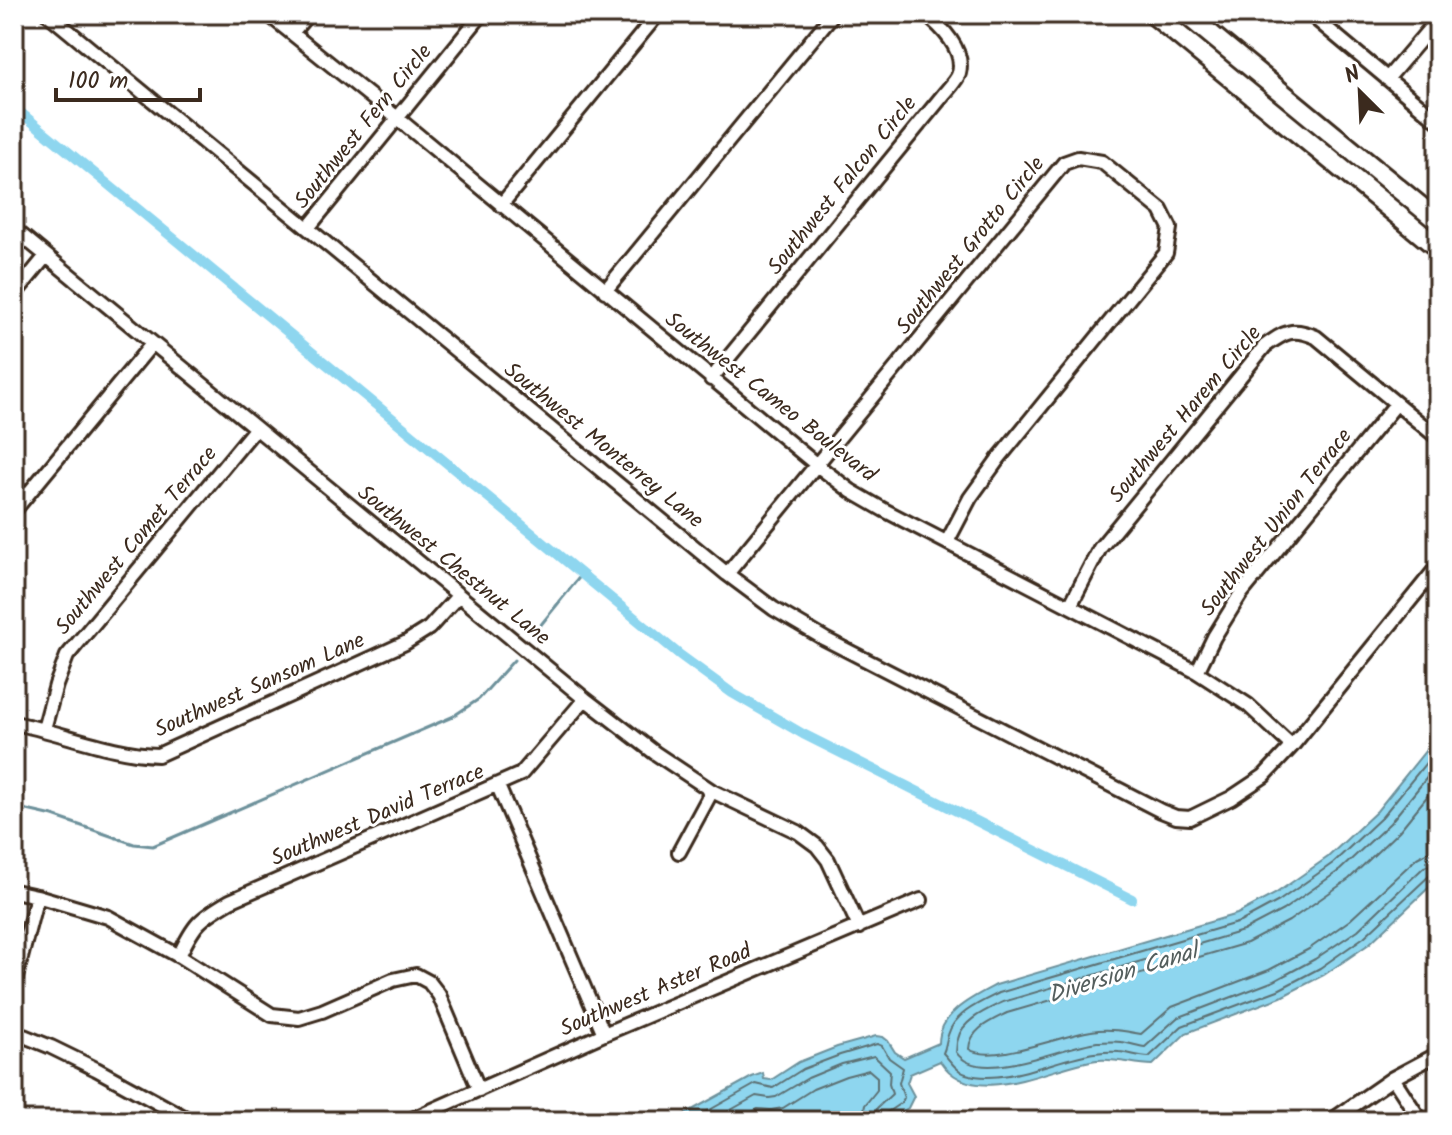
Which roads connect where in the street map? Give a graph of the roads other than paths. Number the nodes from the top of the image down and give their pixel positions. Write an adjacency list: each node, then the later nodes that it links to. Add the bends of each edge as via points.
1 (48, 14): 18 (street, Southwest Monterrey Lane)
2 (268, 14): 12 (street, Southwest Cameo Boulevard)
3 (308, 14): 12 (street)
4 (482, 14): 14 (street, Southwest Fern Circle)
5 (658, 14): 16 (street)
6 (833, 14): 22 (street)
7 (925, 14): 25 (street, Southwest Falcon Circle, via 959,54 959,74)
8 (1153, 14): 20 (highway)
9 (1186, 14): 17 (highway)
10 (1310, 14): 13 (street)
11 (1438, 19): 13 (street)
12 (292, 33): 14 (street, Southwest Cameo Boulevard)
13 (1387, 79): 15 (street)
14 (396, 117): 16 (street, Southwest Cameo Boulevard); 18 (street, Southwest Fern Circle)
15 (1438, 121)
16 (501, 205): 22 (street, Southwest Cameo Boulevard)
17 (1438, 221)
18 (308, 228): 33 (street, Southwest Monterrey Lane)
19 (14, 229): 21 (street, Southwest Chestnut Lane)
20 (1438, 248)
21 (46, 256): 23 (street); 24 (street, Southwest Chestnut Lane)
22 (605, 291): 25 (street, Southwest Cameo Boulevard)
23 (14, 295)
24 (152, 344): 27 (street, Southwest Chestnut Lane); 30 (street)
25 (711, 379): 29 (street, Southwest Cameo Boulevard)
26 (1396, 404): 28 (street, Southwest Harem Circle); 35 (street, Southwest Harem Circle, via 1316,337 1302,331 1282,333 1265,346 1100,548); 36 (street, Southwest Union Terrace, via 1240,595)
27 (255, 429): 34 (street, Southwest Chestnut Lane); 39 (street, Southwest Comet Terrace, via 67,656)
28 (1438, 438)
29 (818, 466): 31 (street, Southwest Cameo Boulevard, via 851,491); 31 (street, Southwest Grotto Circle, via 1064,163 1078,158 1102,162 1161,210 1170,228 1166,253 999,458); 33 (street, Southwest Grotto Circle)
30 (14, 511)
31 (947, 542): 35 (street, Southwest Cameo Boulevard)
32 (1438, 566): 40 (street)
33 (727, 574): 40 (street, Southwest Monterrey Lane, via 825,639 1176,817 1190,818 1231,798 1264,776)
34 (458, 596): 37 (street, Southwest Chestnut Lane); 39 (street, Southwest Sansom Lane, via 429,628 405,643 158,755 136,755)
35 (1070, 606): 36 (street, Southwest Cameo Boulevard)
36 (1197, 672): 40 (street, Southwest Cameo Boulevard, via 1248,705)
37 (585, 699): 41 (street, Southwest David Terrace, via 521,774); 42 (street, Southwest Chestnut Lane)
38 (14, 723): 39 (street, Southwest Sansom Lane)
39 (44, 729)
40 (1292, 746)
41 (498, 786): 48 (street, Southwest David Terrace, via 230,901 205,915); 51 (street)
42 (712, 791): 43 (street); 47 (street, Southwest Chestnut Lane, via 817,846)
43 (679, 852)
44 (14, 891): 45 (street)
45 (37, 896): 48 (street, via 108,917); 49 (street)
46 (921, 900): 47 (street, Southwest Aster Road)
47 (859, 927): 51 (street, Southwest Aster Road)
48 (179, 956): 54 (street, via 272,1015 299,1018 416,975 439,995)
49 (14, 985)
50 (14, 1032): 55 (street)
51 (604, 1034): 54 (street, Southwest Aster Road)
52 (1438, 1054): 53 (street)
53 (1393, 1078): 57 (street); 58 (street)
54 (479, 1090): 56 (street, Southwest Aster Road)
55 (191, 1121)
56 (408, 1121)
57 (1331, 1121)
58 (1421, 1121)

